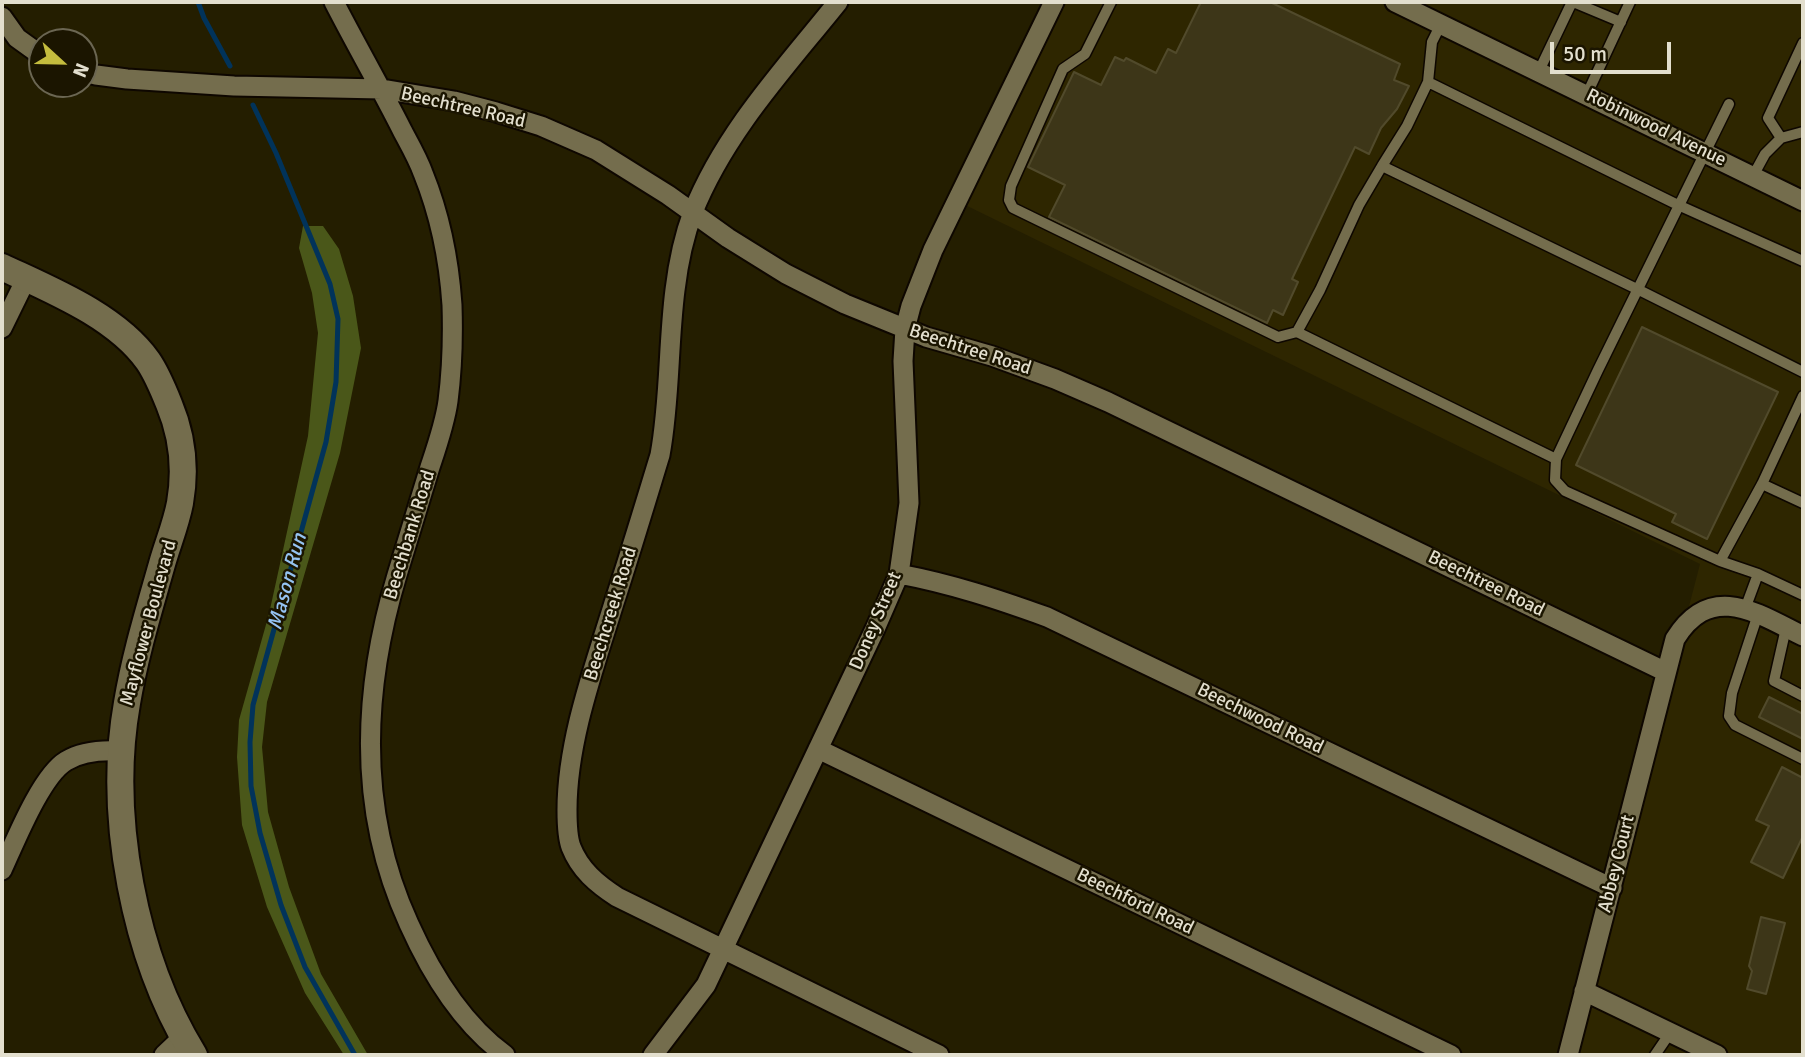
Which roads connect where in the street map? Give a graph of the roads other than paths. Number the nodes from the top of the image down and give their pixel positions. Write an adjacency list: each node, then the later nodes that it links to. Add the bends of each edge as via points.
1 (334, 2): 16 (street, Beechbank Road)
2 (838, 2): 26 (street, Beechcreek Road, via 737,131)
3 (1054, 2): 32 (street, Doney Street, via 933,250)
4 (1111, 2): 33 (lane, via 1085,54 1063,69 1011,186 1013,208 1279,338)
5 (1573, 2): 9 (lane); 13 (lane)
6 (1630, 2): 9 (lane)
7 (1406, 4): 10 (street, Robinwood Avenue)
8 (2, 17): 12 (street)
9 (1621, 22): 17 (lane)
10 (1441, 24): 13 (street, Robinwood Avenue); 15 (lane, via 1432,42)
11 (1803, 43): 20 (lane, via 1768,118)
12 (28, 46)
13 (1539, 71): 17 (street, Robinwood Avenue)
14 (98, 75): 16 (street, Beechtree Road, via 234,86)
15 (1428, 82): 22 (lane); 25 (lane)
16 (382, 89): 26 (street, Beechtree Road, via 454,101 541,127 596,150); 57 (street, Beechbank Road, via 436,207 452,306 448,403 382,633 370,711 370,775 392,881 419,946 458,1009)
17 (1587, 94): 21 (street, Robinwood Avenue)
18 (1729, 104): 21 (lane)
19 (1803, 132): 20 (lane)
20 (1781, 138): 23 (lane)
21 (1706, 154): 23 (street, Robinwood Avenue); 25 (lane)
22 (1382, 166): 30 (lane); 33 (lane)
23 (1753, 176): 24 (street, Robinwood Avenue)
24 (1803, 201)
25 (1678, 205): 27 (lane); 30 (lane)
26 (693, 214): 32 (street, Beechtree Road, via 786,274); 52 (street, Beechcreek Road, via 675,289 660,455 587,695 570,765 567,826 570,845 588,876)
27 (1803, 261)
28 (2, 267): 29 (street, Mayflower Boulevard)
29 (26, 279): 31 (street); 48 (street, Mayflower Boulevard, via 108,323 139,351 158,378 182,449 180,501 138,648)
30 (1639, 290): 34 (lane); 36 (lane)
31 (2, 328)
32 (905, 329): 40 (street, Doney Street, via 909,503); 45 (street, Beechtree Road, via 1055,379 1108,402)
33 (1297, 332): 36 (lane)
34 (1803, 372)
35 (1803, 396): 37 (lane)
36 (1556, 459): 39 (lane, via 1555,480 1565,491)
37 (1762, 484): 38 (lane); 39 (lane)
38 (1803, 503)
39 (1720, 561): 41 (lane)
40 (899, 574): 47 (street, Doney Street); 51 (street, Beechwood Road, via 941,582 1047,617)
41 (1758, 574): 42 (lane); 43 (lane)
42 (1803, 595)
43 (1752, 612): 44 (street); 45 (street, via 1727,605 1711,607 1690,619 1675,639); 49 (lane, via 1729,716 1735,725)
44 (1795, 632): 46 (lane, via 1774,681)
45 (1666, 672): 51 (street, Abbey Court)
46 (1803, 696)
47 (818, 749): 52 (street, Doney Street); 60 (street, Beechford Road)
48 (120, 751): 50 (street, via 83,754 65,761 52,774); 55 (street, Mayflower Boulevard, via 121,809 135,905 156,976)
49 (1803, 759)
50 (2, 870)
51 (1612, 888): 53 (street, Abbey Court)
52 (723, 949): 58 (street, Doney Street, via 706,985); 59 (street, Beechcreek Road)
53 (1584, 991): 54 (street); 61 (street, Abbey Court)
54 (1670, 1033): 62 (lane); 63 (street)
55 (189, 1046): 56 (street)
56 (163, 1055)
57 (505, 1055)
58 (653, 1055)
59 (939, 1055)
60 (1451, 1055)
61 (1568, 1055)
62 (1655, 1055)
63 (1717, 1055)

